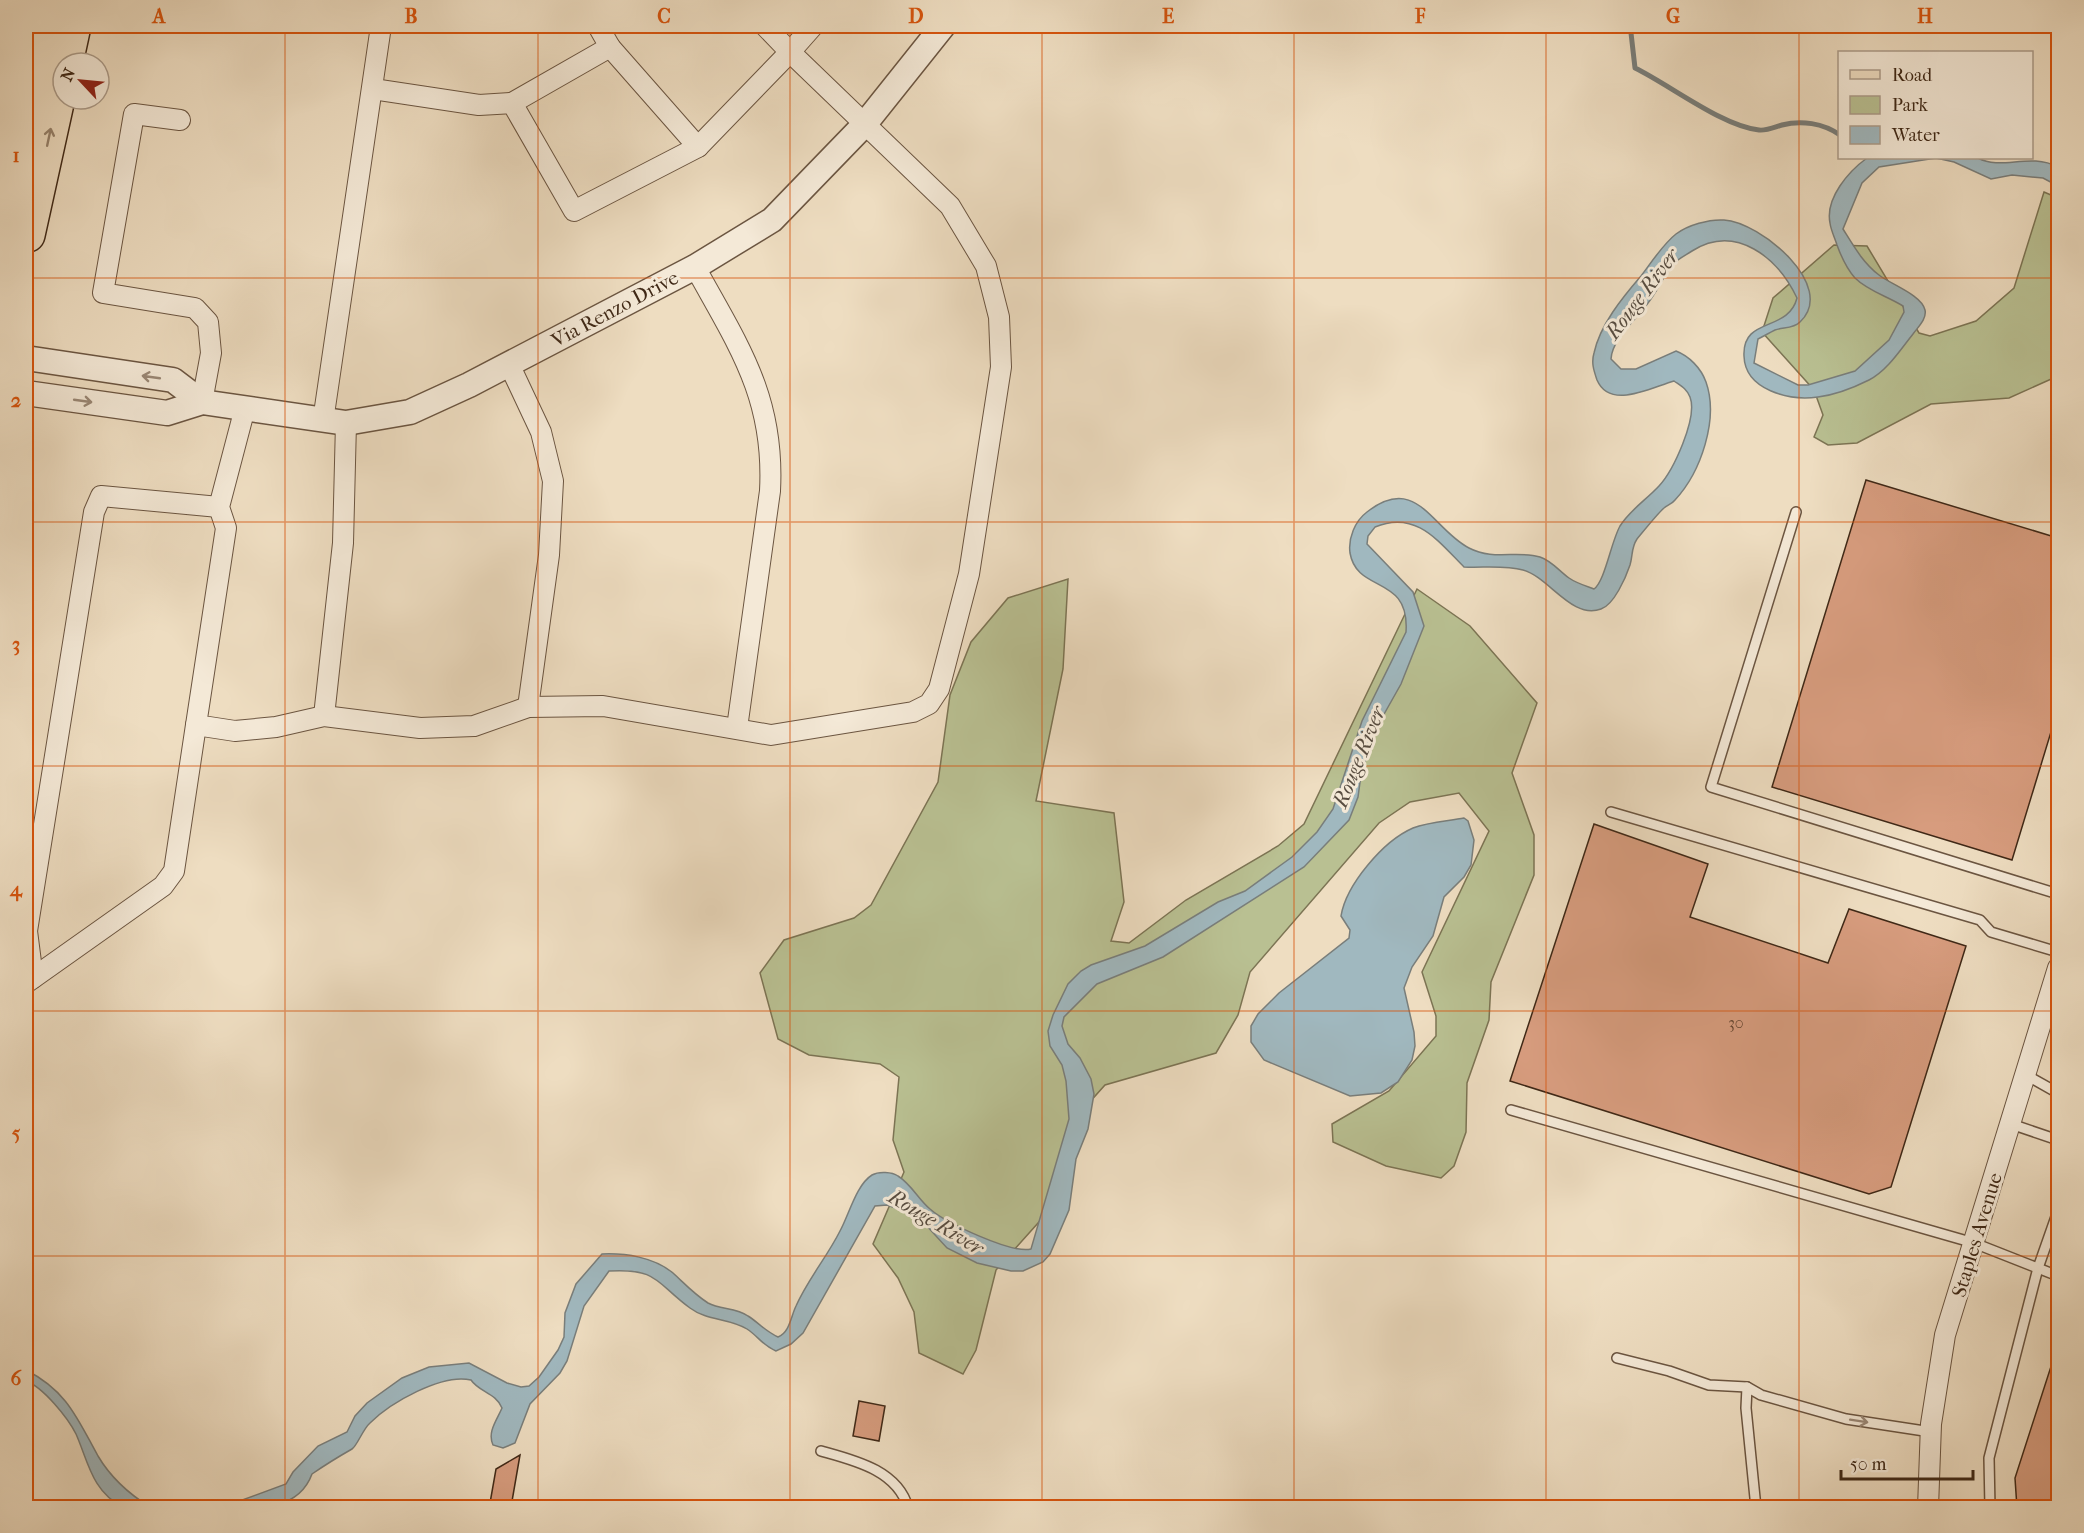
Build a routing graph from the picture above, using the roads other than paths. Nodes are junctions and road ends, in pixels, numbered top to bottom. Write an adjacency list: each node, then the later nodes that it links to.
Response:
1 (44, 26): 16 (main road)
2 (74, 26): 9 (highway)
3 (381, 26): 11 (street)
4 (598, 26): 8 (street)
5 (765, 26): 10 (street)
6 (813, 26): 10 (street)
7 (943, 26): 15 (street, Via Renzo Drive)
8 (610, 47): 12 (street); 17 (street)
9 (69, 51)
10 (790, 52): 15 (street); 17 (street)
11 (373, 89): 12 (street); 25 (street)
12 (512, 103): 17 (street)
13 (55, 111): 18 (highway, one-way to 13)
14 (180, 120): 23 (street)
15 (864, 125): 19 (street, Via Renzo Drive); 31 (street)
16 (26, 140)
17 (698, 147)
18 (26, 235)
19 (695, 267): 21 (street, Via Renzo Drive); 31 (street)
20 (26, 358): 23 (street, Via Renzo Drive, one-way to 20)
21 (509, 364): 25 (street, Via Renzo Drive); 28 (street)
22 (26, 393): 23 (street, Via Renzo Drive, one-way to 23)
23 (202, 402): 24 (street, Via Renzo Drive)
24 (245, 408): 25 (street, Via Renzo Drive); 26 (street)
25 (335, 422): 29 (street)
26 (219, 507): 30 (street); 36 (street)
27 (1796, 512): 33 (lane)
28 (528, 707): 29 (street); 31 (street)
29 (324, 716): 30 (street)
30 (196, 725): 36 (street)
31 (737, 728)
32 (1611, 812): 34 (lane)
33 (2058, 894)
34 (2058, 952)
35 (2058, 968): 37 (street, Staples Avenue)
36 (29, 980)
37 (2026, 1075): 38 (lane); 40 (street, Staples Avenue)
38 (2058, 1093)
39 (1511, 1110): 43 (lane)
40 (2011, 1124): 41 (lane); 43 (street, Staples Avenue)
41 (2058, 1140)
42 (2058, 1211): 44 (lane)
43 (1974, 1243): 44 (lane); 48 (street, Staples Avenue)
44 (2038, 1268): 45 (lane); 53 (lane)
45 (2058, 1276)
46 (1617, 1358): 47 (lane)
47 (1746, 1387): 48 (lane, one-way to 48); 51 (lane)
48 (1931, 1432): 52 (street, Staples Avenue)
49 (821, 1451): 50 (lane)
50 (908, 1508)
51 (1756, 1508)
52 (1928, 1508)
53 (1990, 1508)

